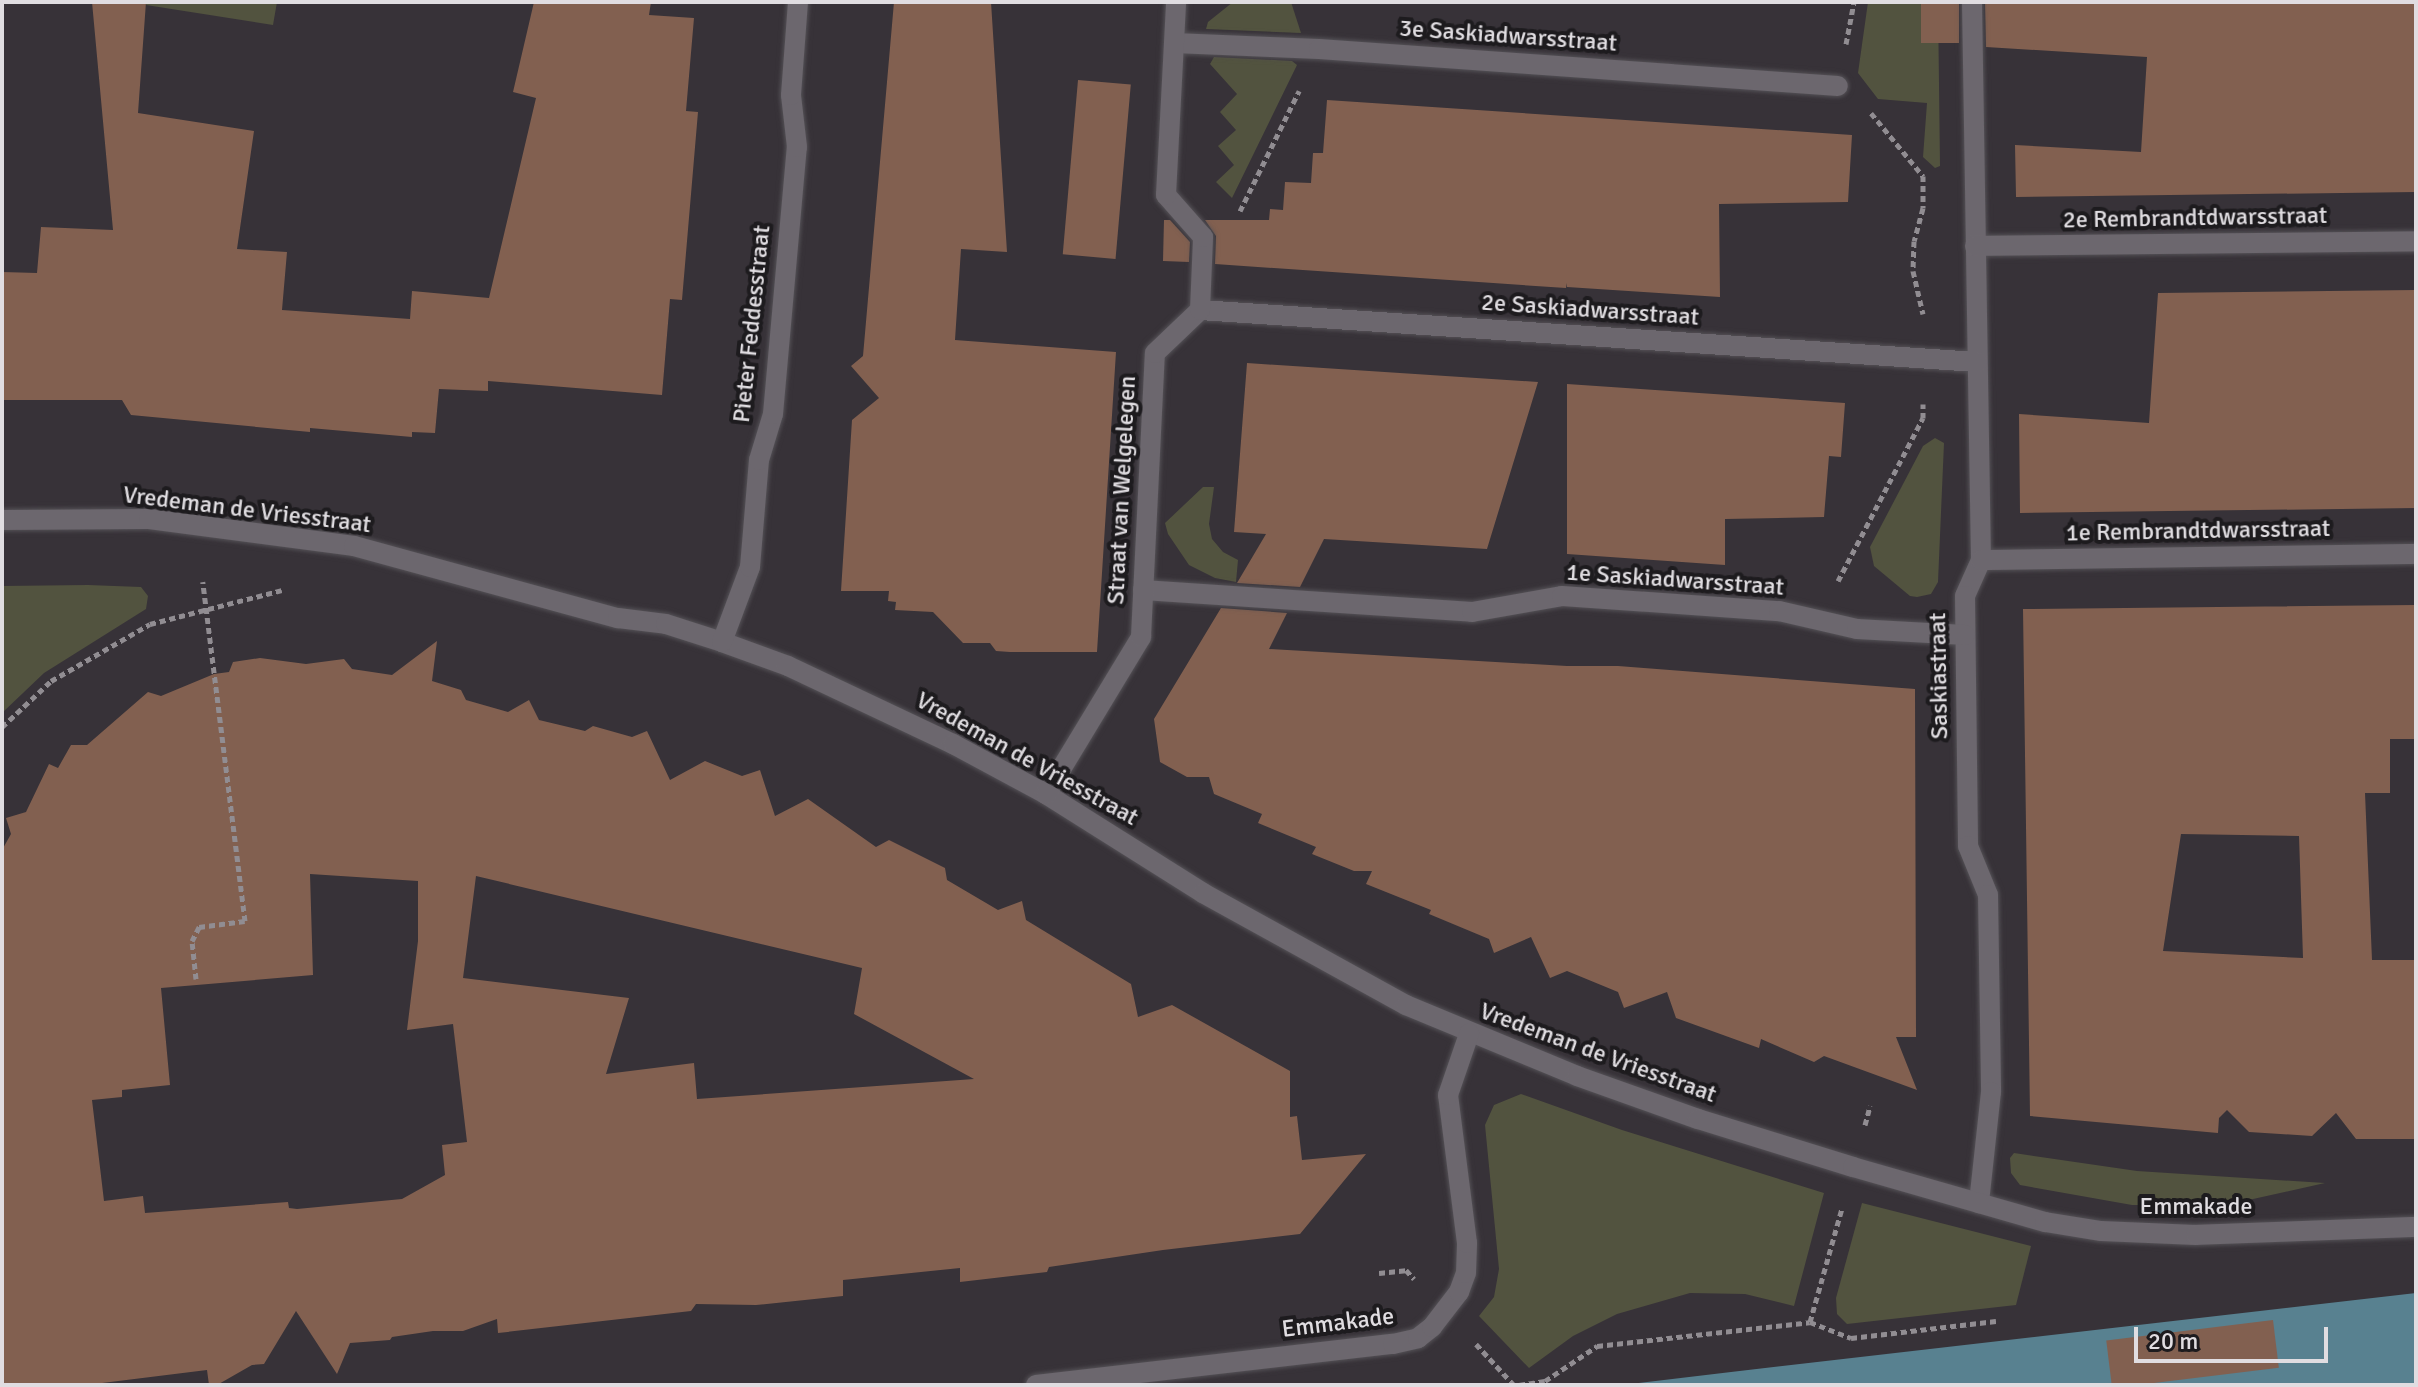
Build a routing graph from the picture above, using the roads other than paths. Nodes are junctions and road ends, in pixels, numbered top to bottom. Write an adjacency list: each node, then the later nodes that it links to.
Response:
1 (1176, 2): 4 (street)
2 (1972, 2): 7 (street, Saskiastraat)
3 (798, 4): 15 (street, Pieter Feddesstraat)
4 (1174, 43): 5 (street, 3e Saskiadwarsstraat); 8 (street)
5 (1838, 86)
6 (2416, 241): 7 (street, 2e Rembrandtdwarsstraat)
7 (1975, 246): 9 (street, Saskiastraat)
8 (1200, 310): 9 (street, 2e Saskiadwarsstraat); 13 (street, Straat van Welgelegen)
9 (1977, 362): 12 (street, Saskiastraat)
10 (2, 520): 15 (street, Vredeman de Vriesstraat)
11 (2416, 554): 12 (street, 1e Rembrandtdwarsstraat)
12 (1981, 560): 14 (street, Saskiastraat)
13 (1143, 590): 14 (street, 1e Saskiadwarsstraat); 16 (street, Straat van Welgelegen)
14 (1965, 635): 18 (street, Saskiastraat)
15 (722, 642): 16 (street, Vredeman de Vriesstraat)
16 (1046, 794): 17 (street, Vredeman de Vriesstraat)
17 (1469, 1034): 18 (street, Vredeman de Vriesstraat); 20 (street, Emmakade)
18 (1979, 1203): 19 (street, Emmakade)
19 (2416, 1227)
20 (1036, 1385)

